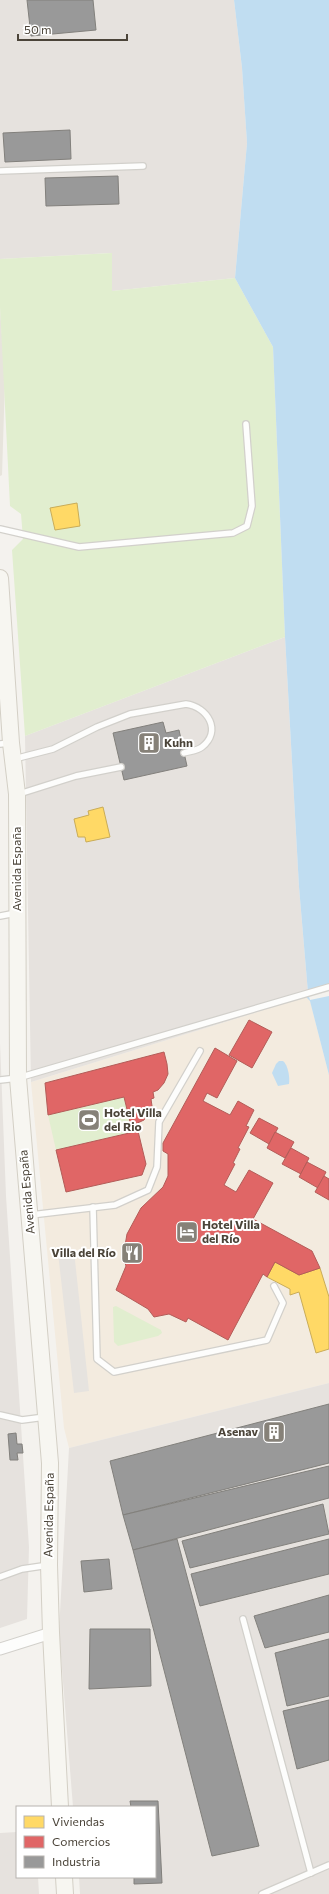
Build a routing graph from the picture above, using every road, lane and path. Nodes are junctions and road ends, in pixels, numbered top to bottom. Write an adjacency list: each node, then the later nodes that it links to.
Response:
1 (143, 166): 2 (lane)
2 (0, 171)
3 (246, 424): 4 (lane)
4 (0, 529)
5 (0, 578): 6 (main road, Avenida España)
6 (4, 698): 7 (main road, Avenida España)
7 (5, 743): 9 (main road, Avenida España)
8 (184, 753): 9 (lane)
9 (13, 759): 11 (main road, Avenida España)
10 (121, 767): 11 (lane)
11 (17, 794): 12 (main road, Avenida España)
12 (17, 913): 13 (lane); 16 (main road, Avenida España)
13 (0, 916)
14 (329, 987): 16 (lane)
15 (200, 1051): 18 (lane)
16 (18, 1078): 17 (lane); 19 (main road, Avenida España)
17 (0, 1080)
18 (93, 1207): 19 (lane); 20 (lane)
19 (29, 1215): 22 (main road, Avenida España)
20 (274, 1286)
21 (0, 1415): 22 (lane)
22 (46, 1418): 23 (main road, Avenida España)
23 (49, 1565): 24 (lane); 26 (main road, Avenida España)
24 (0, 1577)
25 (243, 1619): 30 (lane)
26 (51, 1633): 27 (street); 28 (main road, Avenida España)
27 (0, 1649)
28 (60, 1806)
29 (329, 1866): 30 (lane)
30 (311, 1873): 33 (lane)
31 (64, 1878): 32 (main road)
32 (65, 1894)
33 (262, 1894)

